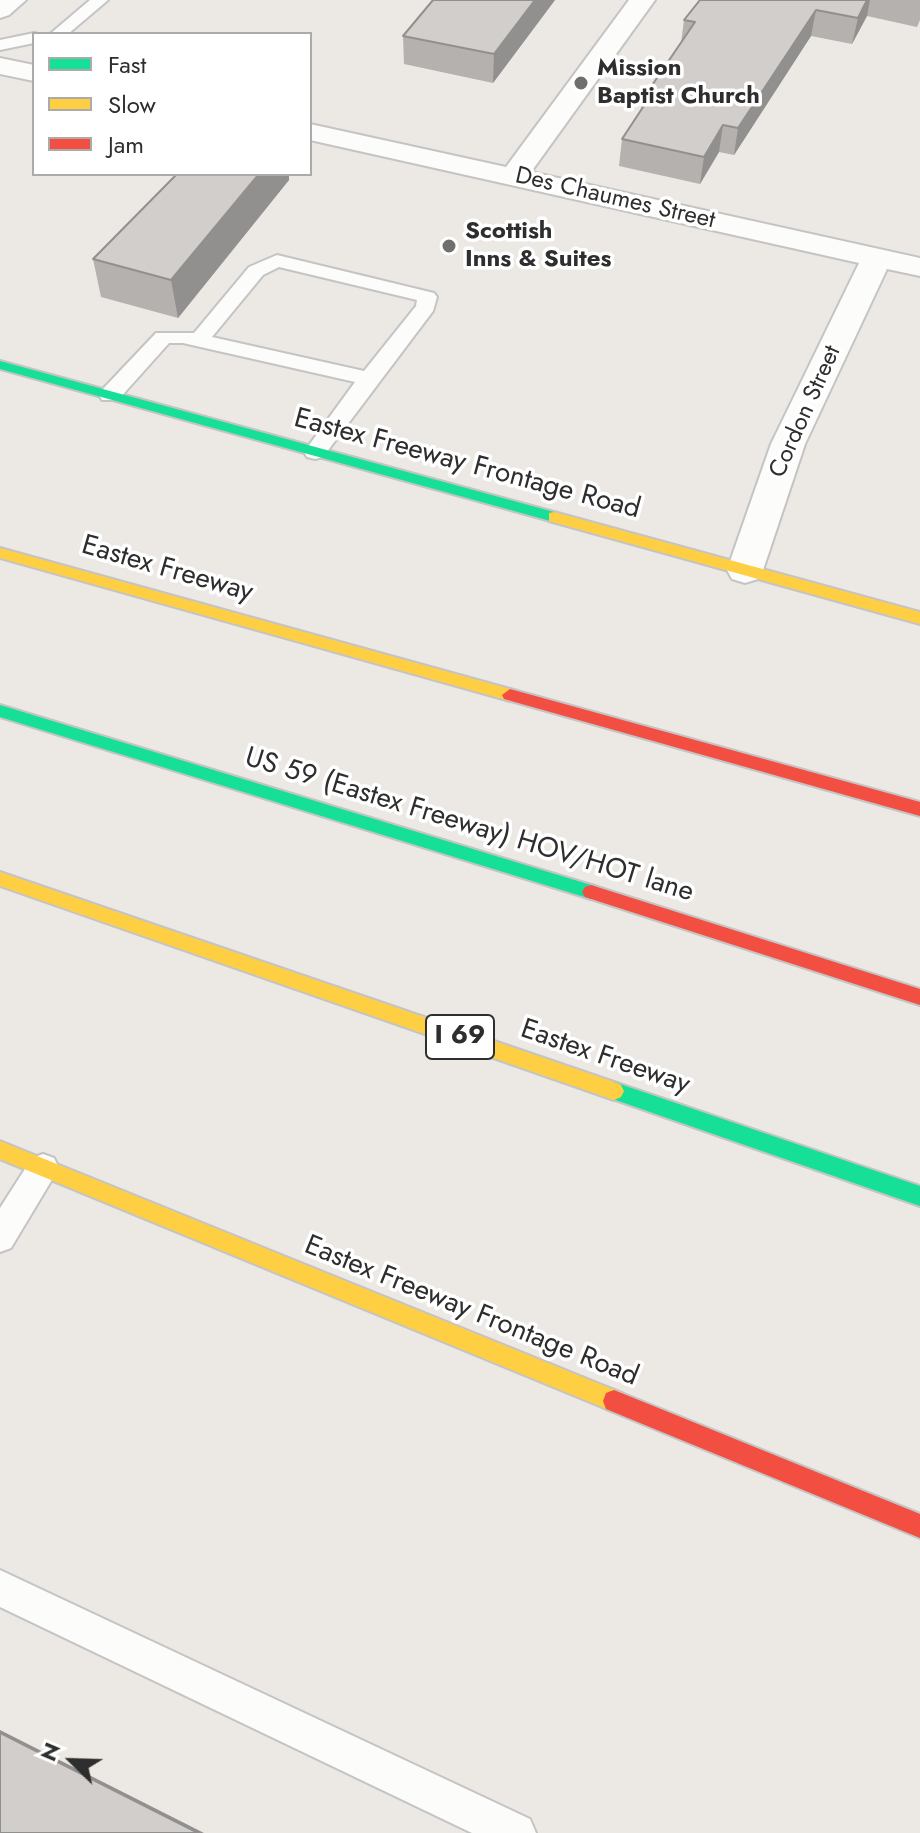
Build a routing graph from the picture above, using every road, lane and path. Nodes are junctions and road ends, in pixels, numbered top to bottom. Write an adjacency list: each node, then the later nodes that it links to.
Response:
1 (13, 0): 4 (street)
2 (100, 0): 5 (lane)
3 (642, 0): 11 (street)
4 (0, 10)
5 (60, 32)
6 (32, 38): 7 (lane)
7 (0, 45)
8 (0, 66): 9 (street)
9 (32, 73)
10 (312, 132): 11 (street, Des Chaumes Street)
11 (514, 176): 12 (street, Des Chaumes Street)
12 (877, 257): 13 (street, Des Chaumes Street); 20 (street, Cordon Street)
13 (920, 267)
14 (198, 341): 16 (lane); 16 (lane); 17 (lane)
15 (0, 365): 17 (main road, Eastex Freeway Frontage Road)
16 (369, 379): 18 (lane)
17 (110, 395): 18 (main road, Eastex Freeway Frontage Road)
18 (315, 452): 20 (main road, Eastex Freeway Frontage Road)
19 (0, 553): 23 (main road, Eastex Freeway)
20 (745, 570): 21 (main road, Eastex Freeway Frontage Road)
21 (920, 618)
22 (0, 711): 25 (main road, US 59 (Eastex Freeway) HOV/HOT lane)
23 (920, 809)
24 (0, 879): 28 (main road, Eastex Freeway / I 69)
25 (920, 997)
26 (0, 1150): 27 (main road, Eastex Freeway Frontage Road)
27 (43, 1168): 29 (lane); 30 (main road, Eastex Freeway Frontage Road)
28 (920, 1196)
29 (0, 1237)
30 (920, 1526)
31 (0, 1588): 32 (lane)
32 (516, 1833)

